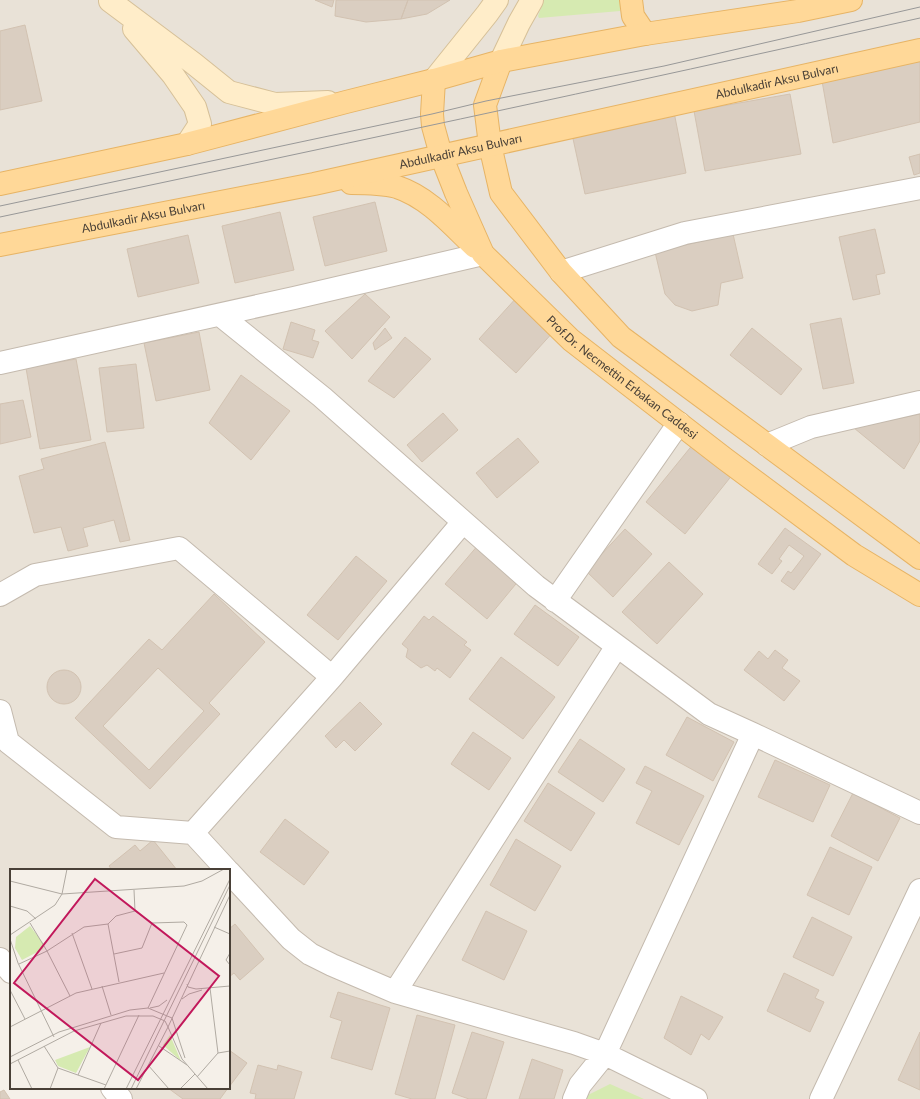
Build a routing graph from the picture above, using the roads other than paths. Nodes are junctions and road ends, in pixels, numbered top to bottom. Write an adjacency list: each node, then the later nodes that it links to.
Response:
1 (110, 0): 11 (street); 12 (street)
2 (496, 0): 10 (street)
3 (532, 0): 9 (street)
4 (631, 0): 7 (main road)
5 (851, 0): 6 (main road)
6 (799, 5): 7 (main road)
7 (645, 34): 9 (main road)
8 (920, 50): 13 (main road, Abdulkadir Aksu Bulvarı)
9 (501, 61): 10 (main road); 13 (main road)
10 (434, 80): 11 (main road); 14 (main road, Prof.Dr. Necmettin Erbakan Caddesi)
11 (346, 102): 12 (main road)
12 (187, 144): 15 (main road)
13 (490, 146): 14 (main road, Abdulkadir Aksu Bulvarı); 20 (main road)
14 (441, 155): 16 (main road, Abdulkadir Aksu Bulvarı); 19 (main road, Prof.Dr. Necmettin Erbakan Caddesi)
15 (0, 184)
16 (314, 184): 18 (main road, Abdulkadir Aksu Bulvarı); 19 (main road)
17 (920, 188): 20 (street)
18 (0, 245)
19 (483, 254): 21 (street); 24 (main road, Prof.Dr. Necmettin Erbakan Caddesi)
20 (561, 272): 25 (main road)
21 (220, 315): 22 (street); 26 (street)
22 (0, 363)
23 (920, 402): 25 (street)
24 (679, 423): 29 (main road, Prof.Dr. Necmettin Erbakan Caddesi); 30 (street)
25 (767, 445): 27 (main road)
26 (463, 522): 30 (street); 32 (street)
27 (920, 558)
28 (0, 595): 32 (street)
29 (920, 595)
30 (555, 600): 31 (street)
31 (616, 646): 34 (street); 43 (street)
32 (332, 677): 37 (street)
33 (0, 711): 35 (street)
34 (753, 734): 36 (street); 44 (street)
35 (4, 746): 37 (street)
36 (920, 813)
37 (193, 833): 38 (street)
38 (226, 869)
39 (230, 873): 43 (street)
40 (920, 890): 49 (street)
41 (0, 959): 42 (street)
42 (10, 971)
43 (395, 992): 44 (street)
44 (605, 1054): 47 (street); 48 (street)
45 (113, 1089): 46 (street)
46 (121, 1099)
47 (574, 1099)
48 (696, 1099)
49 (821, 1099)

